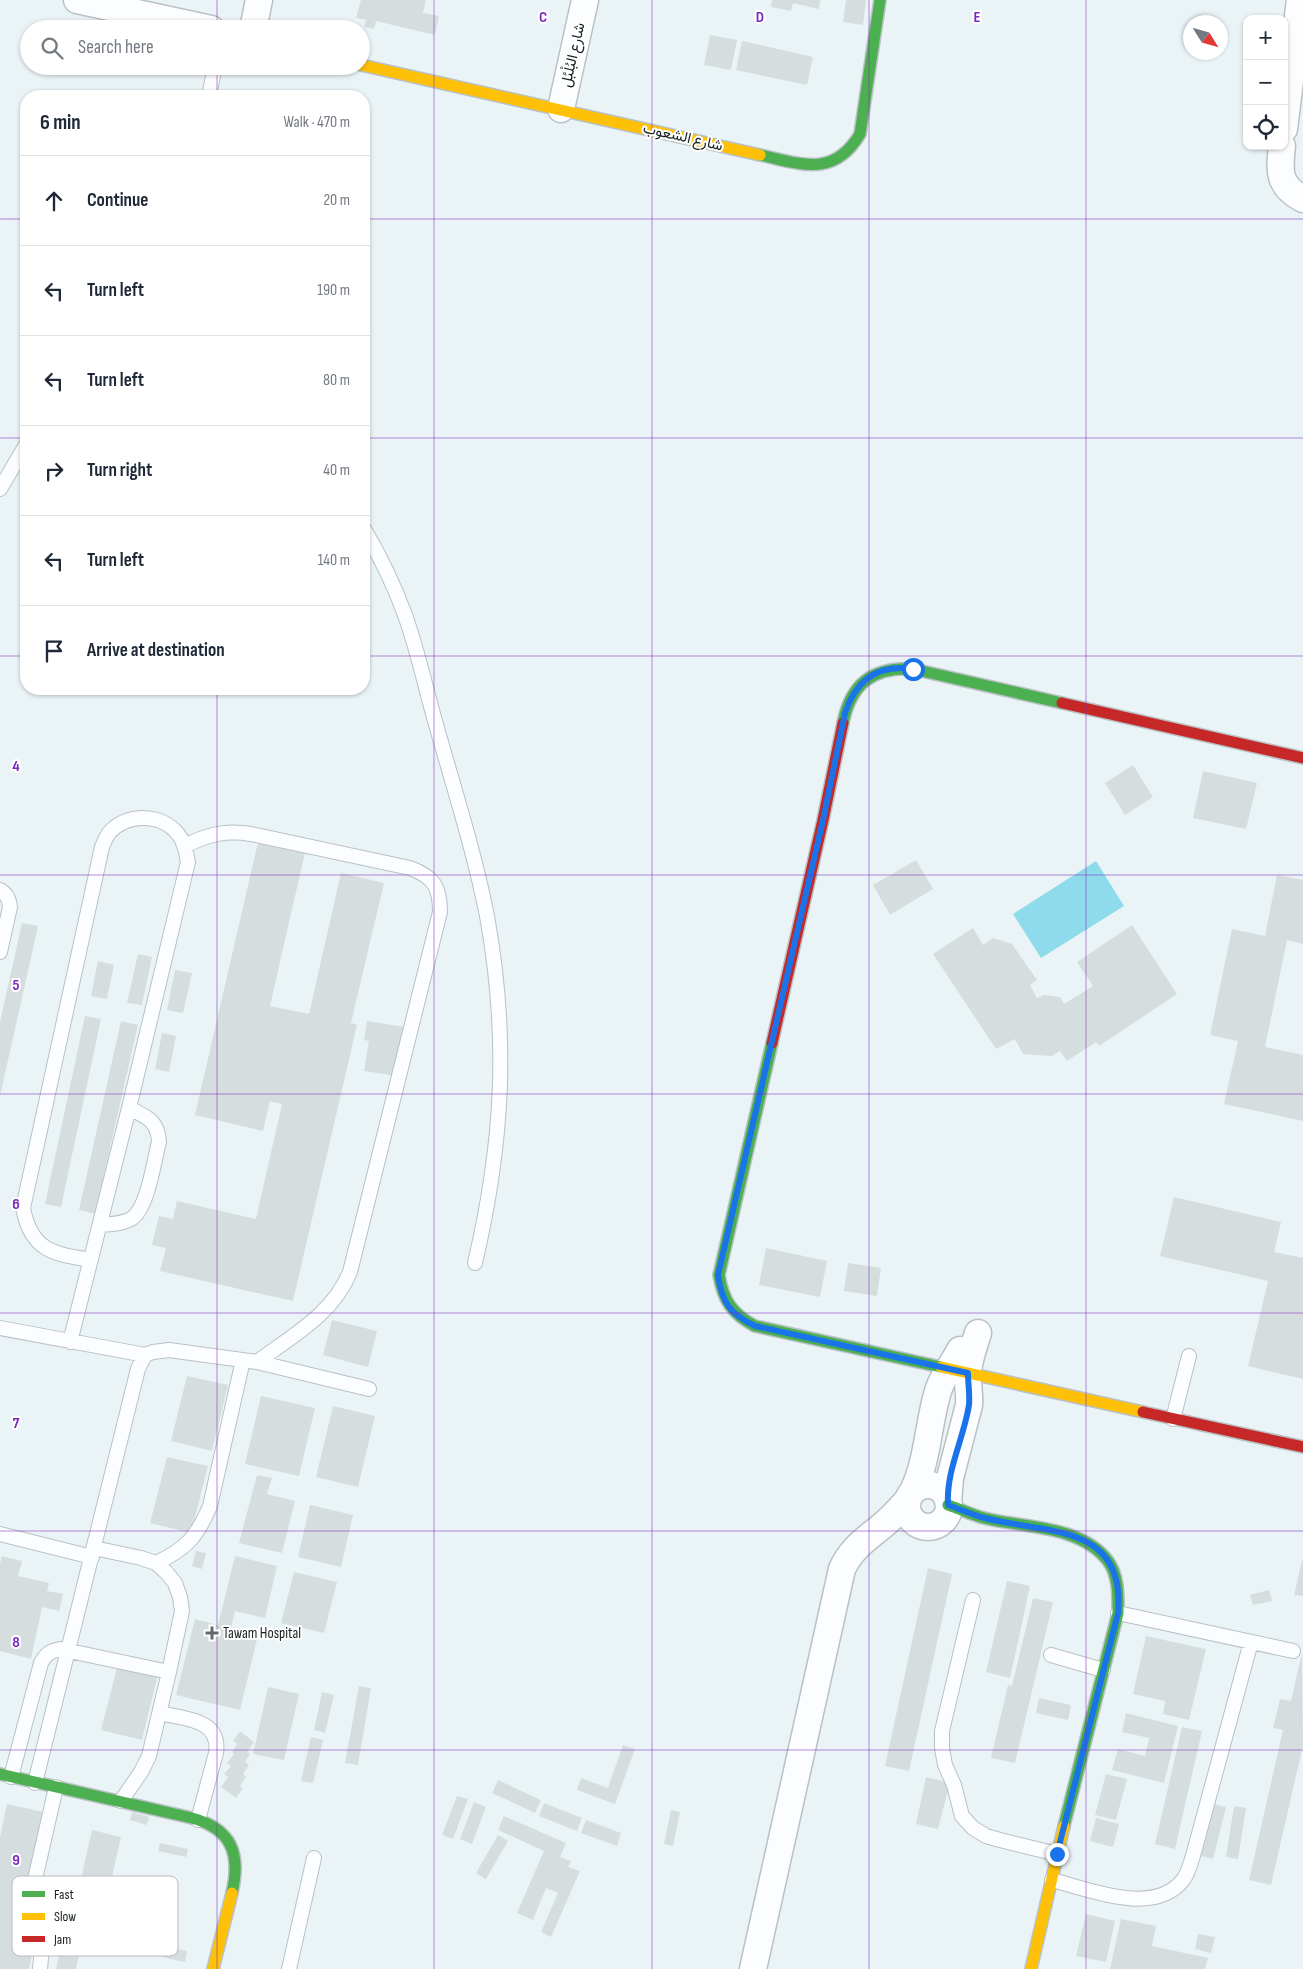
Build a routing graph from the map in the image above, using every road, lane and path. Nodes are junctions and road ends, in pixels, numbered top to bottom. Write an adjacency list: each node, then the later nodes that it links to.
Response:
1 (77, 0): 6 (street)
2 (259, 0): 7 (street)
3 (585, 0): 12 (street, شارع البُلْبُل)
4 (880, 0): 12 (street, شارع الشعوب)
5 (1300, 0): 11 (street)
6 (169, 20)
7 (255, 20)
8 (370, 67): 12 (street, شارع الشعوب)
9 (213, 75): 10 (lane)
10 (210, 90)
11 (1287, 105)
12 (561, 109)
13 (1282, 150): 14 (street)
14 (1303, 199)
15 (20, 455): 16 (lane)
16 (0, 489)
17 (370, 541): 25 (lane)
18 (1303, 758): 32 (street)
19 (185, 846): 22 (lane); 24 (lane); 31 (lane)
20 (0, 890): 21 (lane)
21 (0, 952)
22 (129, 1108): 23 (lane); 23 (lane)
23 (100, 1225): 24 (lane)
24 (91, 1260): 28 (lane)
25 (474, 1263)
26 (0, 1328): 28 (lane)
27 (973, 1331): 32 (street)
28 (70, 1342): 29 (lane)
29 (145, 1356): 31 (lane); 40 (lane)
30 (1189, 1356): 34 (lane)
31 (250, 1361): 33 (lane); 41 (lane)
32 (958, 1371): 34 (street); 36 (street); 37 (street)
33 (369, 1389)
34 (1174, 1418): 35 (street)
35 (1303, 1447)
36 (912, 1505): 37 (street); 37 (street); 64 (street)
37 (946, 1509): 38 (street)
38 (984, 1518): 43 (street)
39 (0, 1534): 40 (lane)
40 (93, 1553): 41 (lane); 45 (lane)
41 (156, 1563): 49 (lane)
42 (973, 1600): 56 (lane)
43 (1118, 1613): 44 (lane); 48 (street)
44 (1251, 1642): 46 (lane); 59 (lane)
45 (68, 1650): 49 (lane); 51 (lane); 52 (lane)
46 (1293, 1651)
47 (1050, 1655): 48 (lane)
48 (1104, 1670): 56 (street)
49 (169, 1672): 50 (lane)
50 (160, 1713): 54 (lane); 55 (lane)
51 (5, 1776): 52 (street)
52 (35, 1782): 53 (street)
53 (56, 1787): 54 (street); 58 (lane)
54 (122, 1801): 55 (street)
55 (198, 1820): 62 (street)
56 (1057, 1854): 59 (street)
57 (314, 1858): 63 (lane)
58 (36, 1876)
59 (1052, 1880): 65 (street)
60 (41, 1956): 61 (lane)
61 (40, 1969)
62 (213, 1969)
63 (289, 1969)
64 (753, 1969)
65 (1031, 1969)

